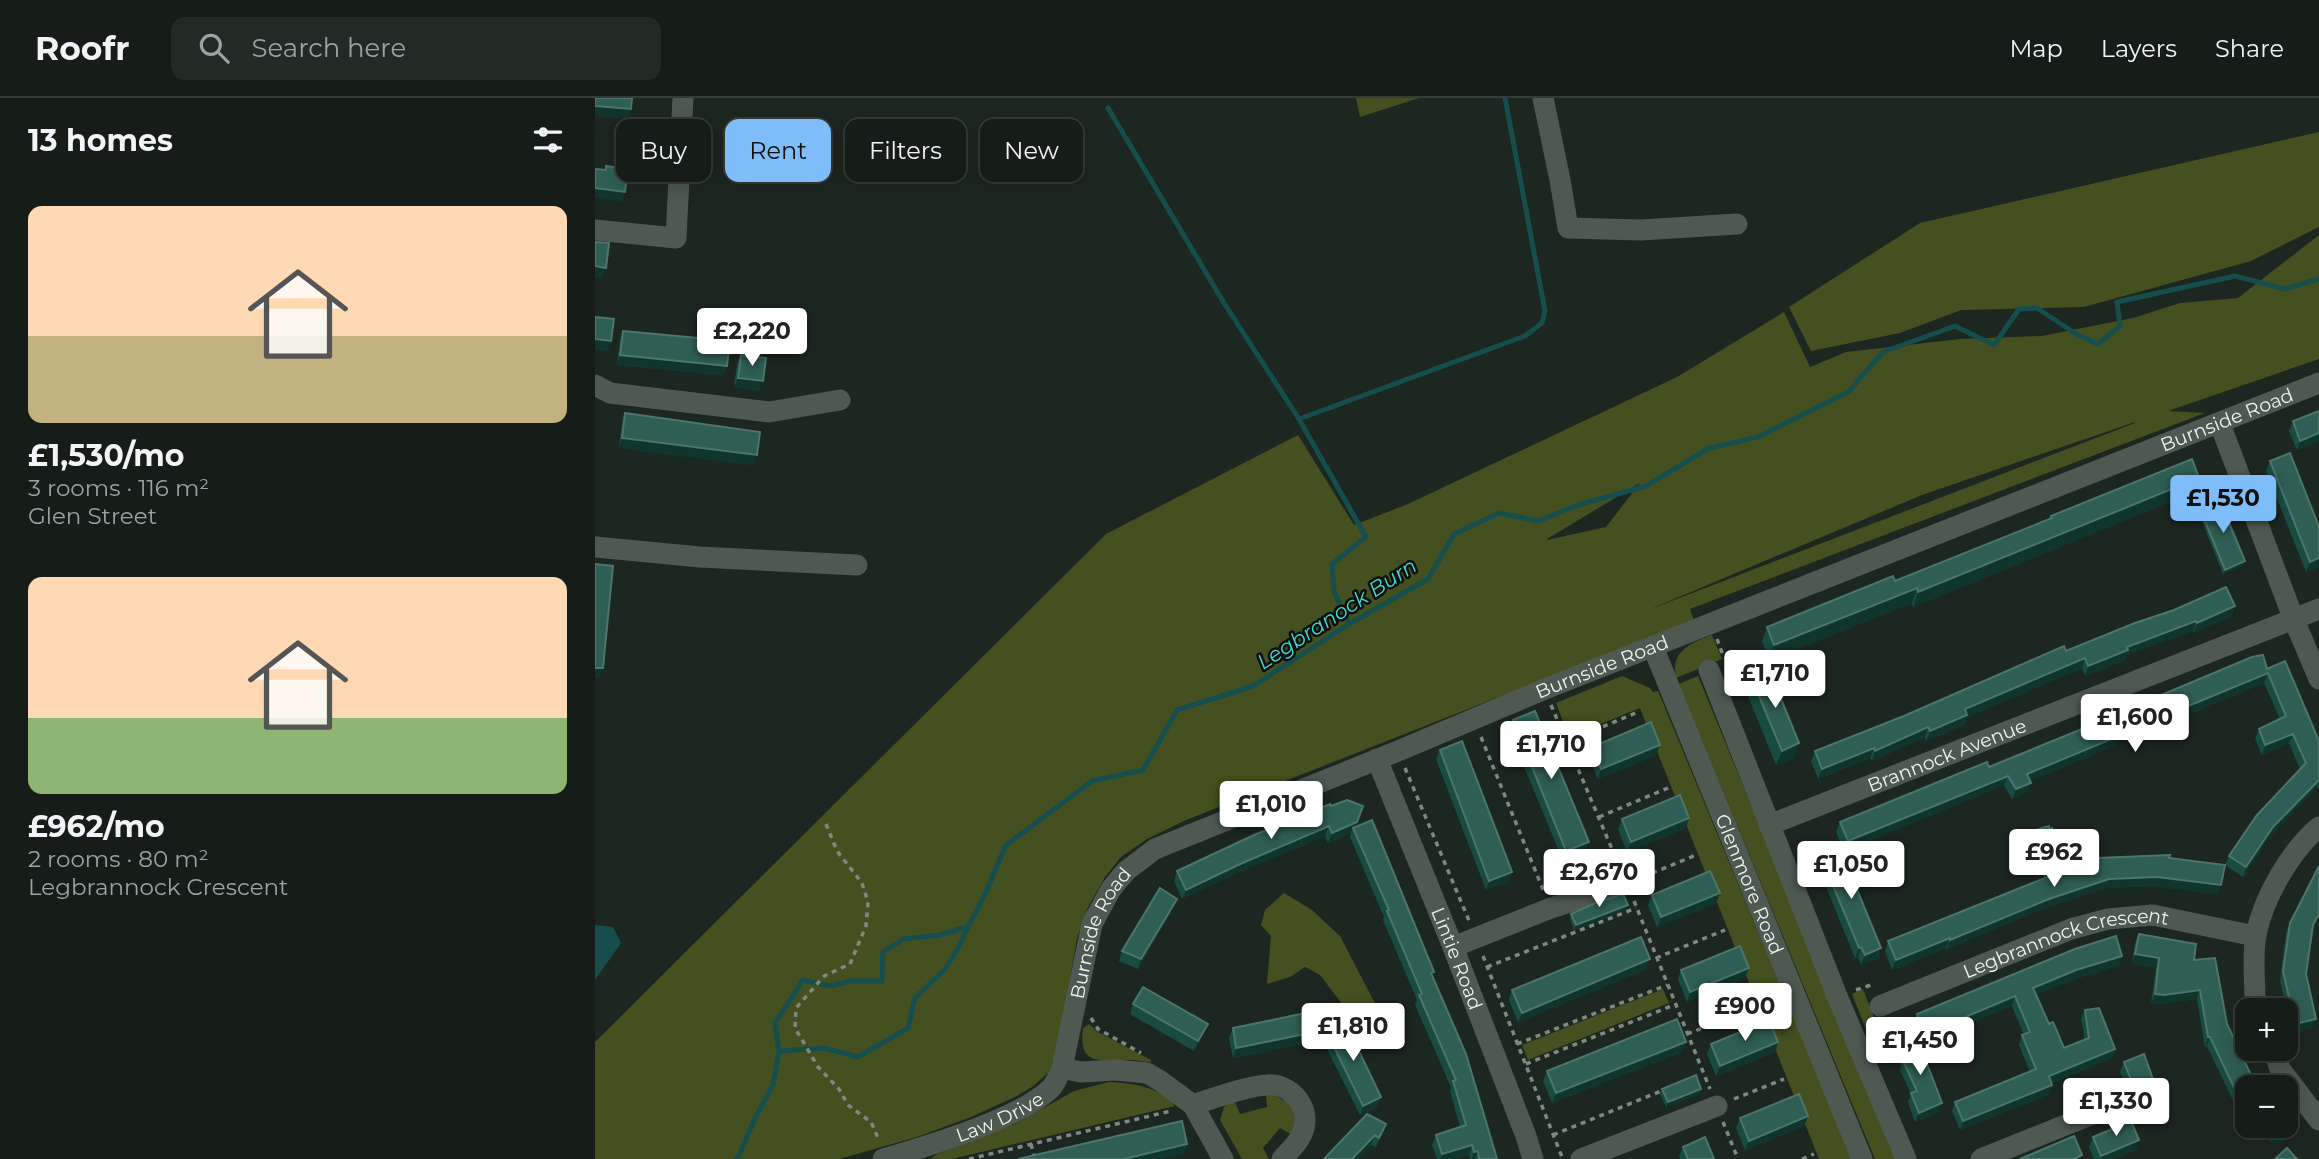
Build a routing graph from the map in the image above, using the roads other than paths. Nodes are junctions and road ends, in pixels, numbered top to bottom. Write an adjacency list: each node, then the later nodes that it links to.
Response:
1 (683, 98): 4 (street)
2 (1542, 98): 3 (street)
3 (1737, 224)
4 (595, 230)
5 (2319, 383): 8 (street, Burnside Road)
6 (595, 385): 7 (street)
7 (840, 400)
8 (2220, 424): 12 (street); 13 (street, Burnside Road)
9 (595, 547): 10 (street)
10 (857, 565)
11 (2319, 609): 12 (street, Brannock Avenue)
12 (2294, 620): 15 (street); 17 (street, Brannock Avenue)
13 (1653, 647): 16 (street, Burnside Road); 36 (street, Glenmore Road)
14 (1709, 670): 17 (street)
15 (2319, 678)
16 (1377, 759): 21 (street, Lintie Road); 25 (street, Burnside Road)
17 (1769, 825): 37 (street)
18 (2319, 827): 20 (street)
19 (1626, 884): 21 (street)
20 (2255, 936): 22 (street); 23 (street, Legbrannock Crescent)
21 (1453, 947): 34 (street, Lintie Road)
22 (2255, 998)
23 (1880, 1006)
24 (2277, 1061): 29 (street)
25 (1062, 1068): 26 (street); 30 (street, Law Drive)
26 (1193, 1105): 32 (street); 33 (street)
27 (2115, 1105): 38 (street)
28 (1717, 1106): 35 (street)
29 (2315, 1108)
30 (919, 1154): 31 (street, Law Drive)
31 (883, 1159)
32 (1223, 1159)
33 (1282, 1159)
34 (1533, 1159)
35 (1581, 1159)
36 (1862, 1159)
37 (1906, 1159)
38 (1980, 1159)

